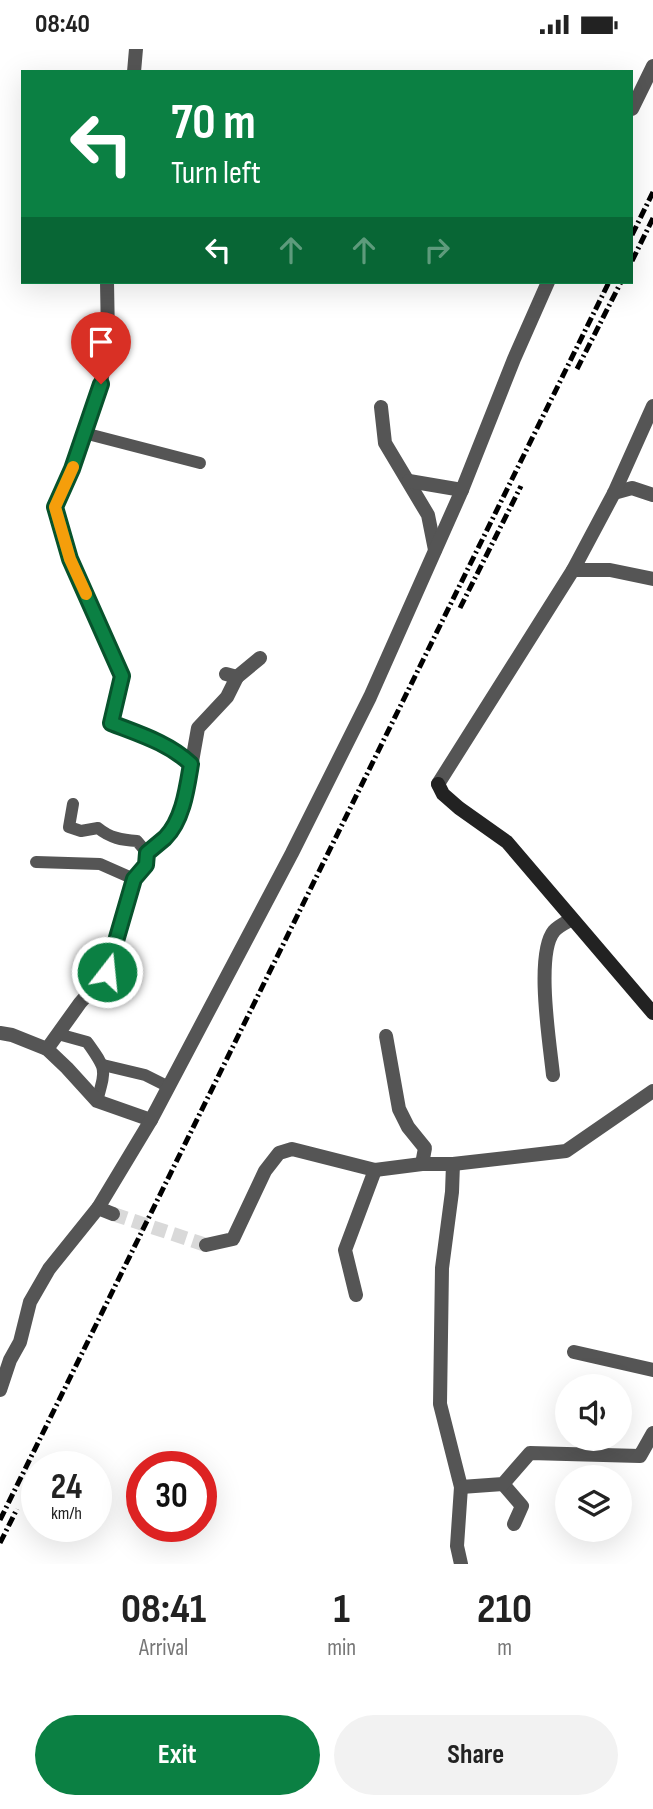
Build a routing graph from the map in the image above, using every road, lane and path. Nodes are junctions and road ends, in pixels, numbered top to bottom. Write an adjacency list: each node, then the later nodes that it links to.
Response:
1 (136, 49): 3 (street)
2 (653, 66): 4 (street)
3 (134, 70)
4 (633, 107)
5 (107, 284): 9 (street)
6 (547, 284): 12 (street)
7 (653, 406): 13 (street)
8 (381, 407): 11 (street)
9 (84, 433): 10 (lane); 19 (street)
10 (200, 463)
11 (409, 481): 12 (street); 15 (street)
12 (462, 489): 15 (street)
13 (614, 493): 14 (street); 16 (street)
14 (653, 495)
15 (435, 552): 32 (street)
16 (573, 570): 17 (street); 24 (street)
17 (653, 579)
18 (260, 658): 19 (street)
19 (191, 764): 21 (street)
20 (73, 804): 21 (lane)
21 (147, 853): 23 (street)
22 (36, 862): 23 (lane)
23 (134, 879): 27 (street)
24 (572, 919): 25 (street); 31 (street)
25 (653, 1013)
26 (0, 1033): 29 (street)
27 (58, 1034): 29 (street); 30 (lane)
28 (386, 1036): 36 (street)
29 (47, 1049): 34 (street)
30 (103, 1065): 32 (lane); 34 (lane)
31 (553, 1075)
32 (169, 1087): 35 (street)
33 (653, 1091): 37 (street)
34 (97, 1101): 35 (street)
35 (151, 1120): 39 (street)
36 (422, 1164): 37 (street); 38 (street)
37 (453, 1164): 48 (street)
38 (375, 1170): 41 (street); 42 (street)
39 (98, 1208): 40 (street); 45 (street)
40 (113, 1214)
41 (206, 1245)
42 (356, 1296)
43 (573, 1352): 44 (street)
44 (653, 1370)
45 (0, 1390)
46 (653, 1433): 47 (street)
47 (503, 1484): 48 (street); 49 (street)
48 (461, 1487): 50 (street)
49 (514, 1524)
50 (461, 1564)

